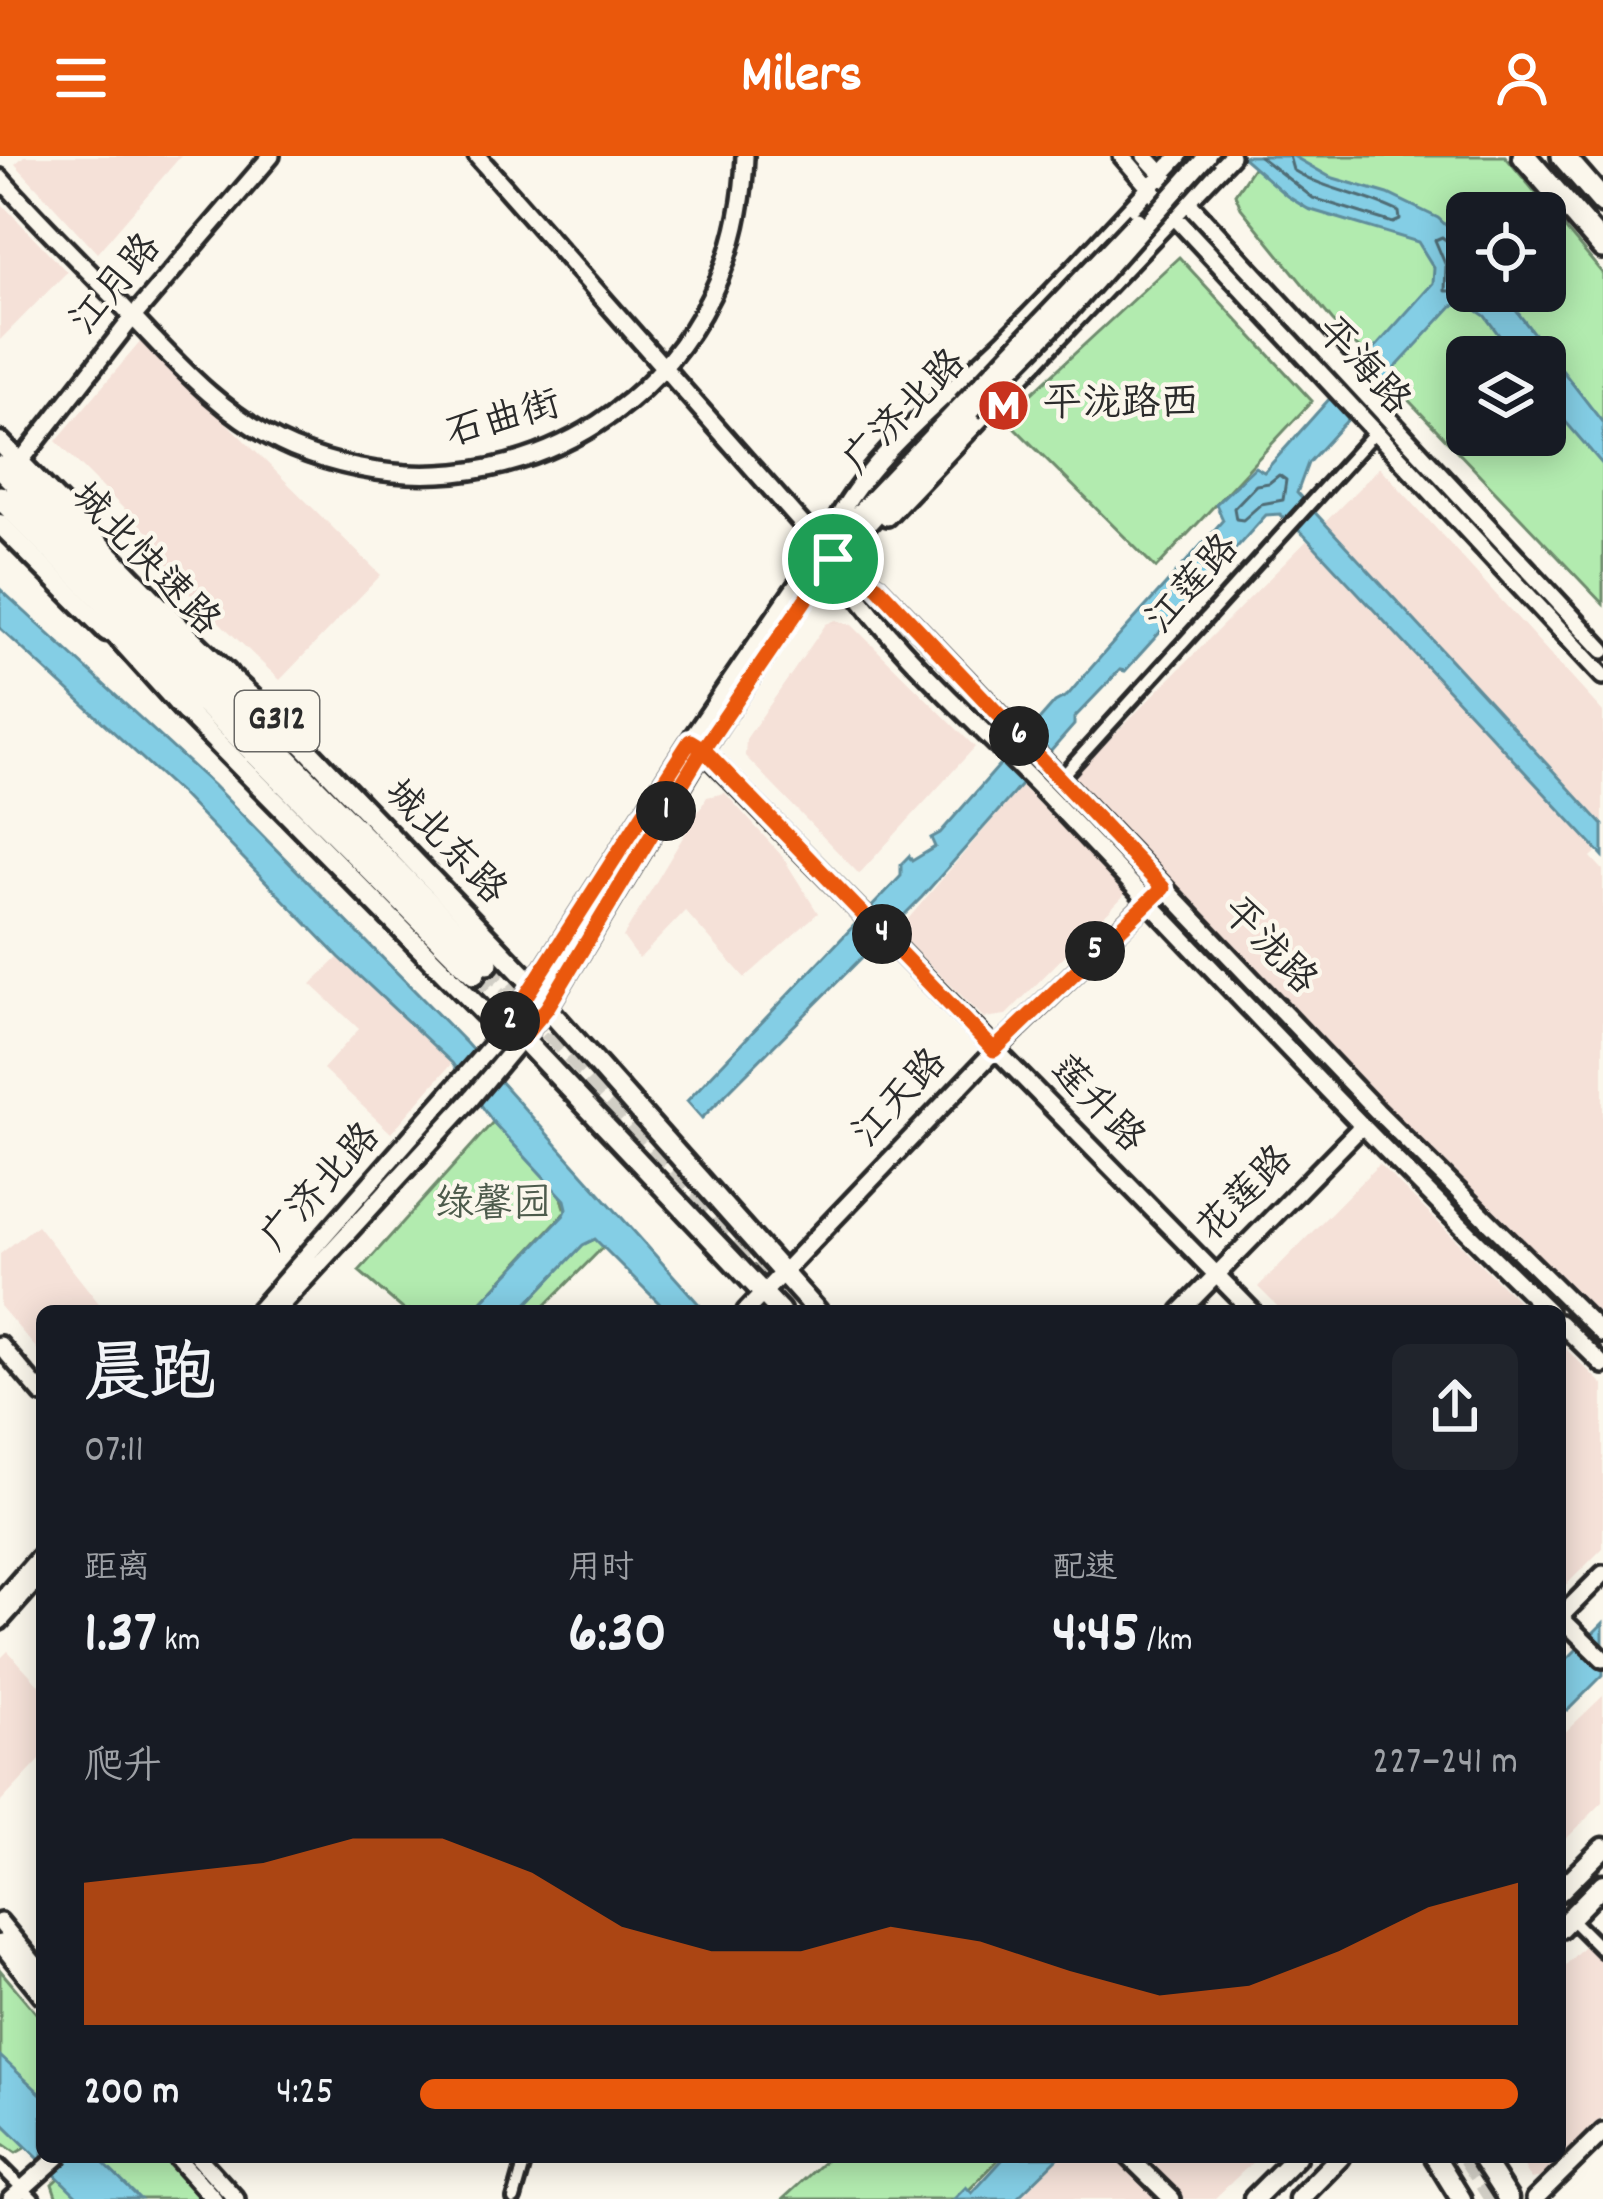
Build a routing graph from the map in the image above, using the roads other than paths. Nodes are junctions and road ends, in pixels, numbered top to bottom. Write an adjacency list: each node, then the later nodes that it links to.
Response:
1 (271, 156): 17 (street, 江月路)
2 (478, 156): 18 (street, 平泷路)
3 (745, 156): 18 (street, 石曲街)
4 (1122, 156): 13 (street, 平海路)
5 (1145, 156): 13 (street, 平海路)
6 (1178, 156): 13 (street)
7 (1196, 156): 19 (street, 广济北路, bridge)
8 (1207, 156): 19 (street, 广济北路, bridge)
9 (1231, 156): 15 (street)
10 (1524, 156): 16 (highway)
11 (1563, 156): 14 (highway)
12 (0, 178): 17 (street, 石曲街)
13 (1154, 182): 15 (street, 平海路); 27 (street)
14 (1603, 202)
15 (1179, 209): 20 (street, 平海路); 27 (street); 28 (street, 平海路)
16 (1603, 247)
17 (133, 316): 18 (street, 石曲街); 22 (street, 江月路)
18 (665, 370): 27 (street, 平泷路)
19 (967, 407): 27 (street, 广济北路)
20 (1375, 432): 30 (street, 平海路); 33 (street, 江莲路)
21 (0, 442): 22 (main road, 城北东路 / G312)
22 (7, 462): 25 (highway, 城北快速路); 29 (main road, 城北东路 / G312)
23 (0, 497): 25 (highway, 城北快速路)
24 (0, 508): 25 (highway)
25 (38, 520): 29 (highway); 31 (highway); 36 (highway, 城北快速路)
26 (0, 524): 31 (main road, G312)
27 (828, 554): 32 (street, 广济北路); 33 (street, 平泷路); 35 (street, 平泷路)
28 (1603, 650)
29 (226, 674): 37 (main road, 城北东路 / G312)
30 (1603, 676)
31 (187, 711): 39 (main road, G312)
32 (696, 745): 37 (street, 广济北路); 38 (street, 广济北路); 40 (street, 莲升路)
33 (1060, 779): 34 (street, 平泷路)
34 (1163, 888): 35 (street, 江天路); 55 (street, 平泷路)
35 (1149, 901): 40 (street, 江天路); 42 (street, 平泷路)
36 (480, 968)
37 (534, 986): 38 (main road, 城北东路 / G312); 39 (street, 广济北路)
38 (547, 1008): 39 (street, 广济北路); 43 (main road, 城北东路 / G312)
39 (513, 1035): 41 (street, 广济北路); 41 (street, 广济北路); 45 (main road, G312)
40 (994, 1050): 43 (street, 江天路); 44 (street, 莲升路)
41 (464, 1093): 46 (street, 广济北路); 47 (street, 广济北路)
42 (1361, 1127): 44 (street, 花莲路); 53 (street, 平泷路)
43 (783, 1274): 45 (street, 江天路); 50 (main road, 城北东路 / G312)
44 (1216, 1275): 51 (street, 花莲路); 52 (street, 莲升路)
45 (764, 1294): 48 (street, 江天路); 49 (main road, G312)
46 (264, 1305)
47 (281, 1305)
48 (752, 1305)
49 (774, 1305)
50 (811, 1305)
51 (1187, 1305)
52 (1246, 1305)
53 (1542, 1305)
54 (1566, 1329): 57 (street)
55 (1603, 1334)
56 (0, 1345): 58 (street)
57 (1603, 1365)
58 (36, 1387)
59 (36, 1561): 62 (street)
60 (1603, 1574): 63 (street)
61 (36, 1581): 64 (street)
62 (0, 1602)
63 (1566, 1611)
64 (0, 1621)
65 (1566, 1623): 66 (street)
66 (1603, 1659)
67 (1603, 1848): 69 (main road)
68 (1603, 1884): 71 (main road)
69 (1566, 1885)
70 (0, 1922): 75 (street)
71 (1566, 1922)
72 (1566, 1924): 74 (street)
73 (0, 1943): 76 (street)
74 (1603, 1951)
75 (36, 1966)
76 (36, 1988)
77 (1603, 2132): 97 (street)
78 (51, 2163): 88 (street)
79 (181, 2163): 89 (street)
80 (203, 2163): 90 (street)
81 (524, 2163): 91 (street)
82 (1135, 2163): 92 (street)
83 (1290, 2163): 93 (main road)
84 (1334, 2163): 94 (main road)
85 (1439, 2163): 95 (main road)
86 (1485, 2163): 96 (main road)
87 (0, 2166): 88 (street)
88 (22, 2195)
89 (214, 2199)
90 (236, 2199)
91 (514, 2199)
92 (1172, 2199)
93 (1254, 2199)
94 (1299, 2199)
95 (1460, 2199)
96 (1508, 2199)
97 (1535, 2199)

